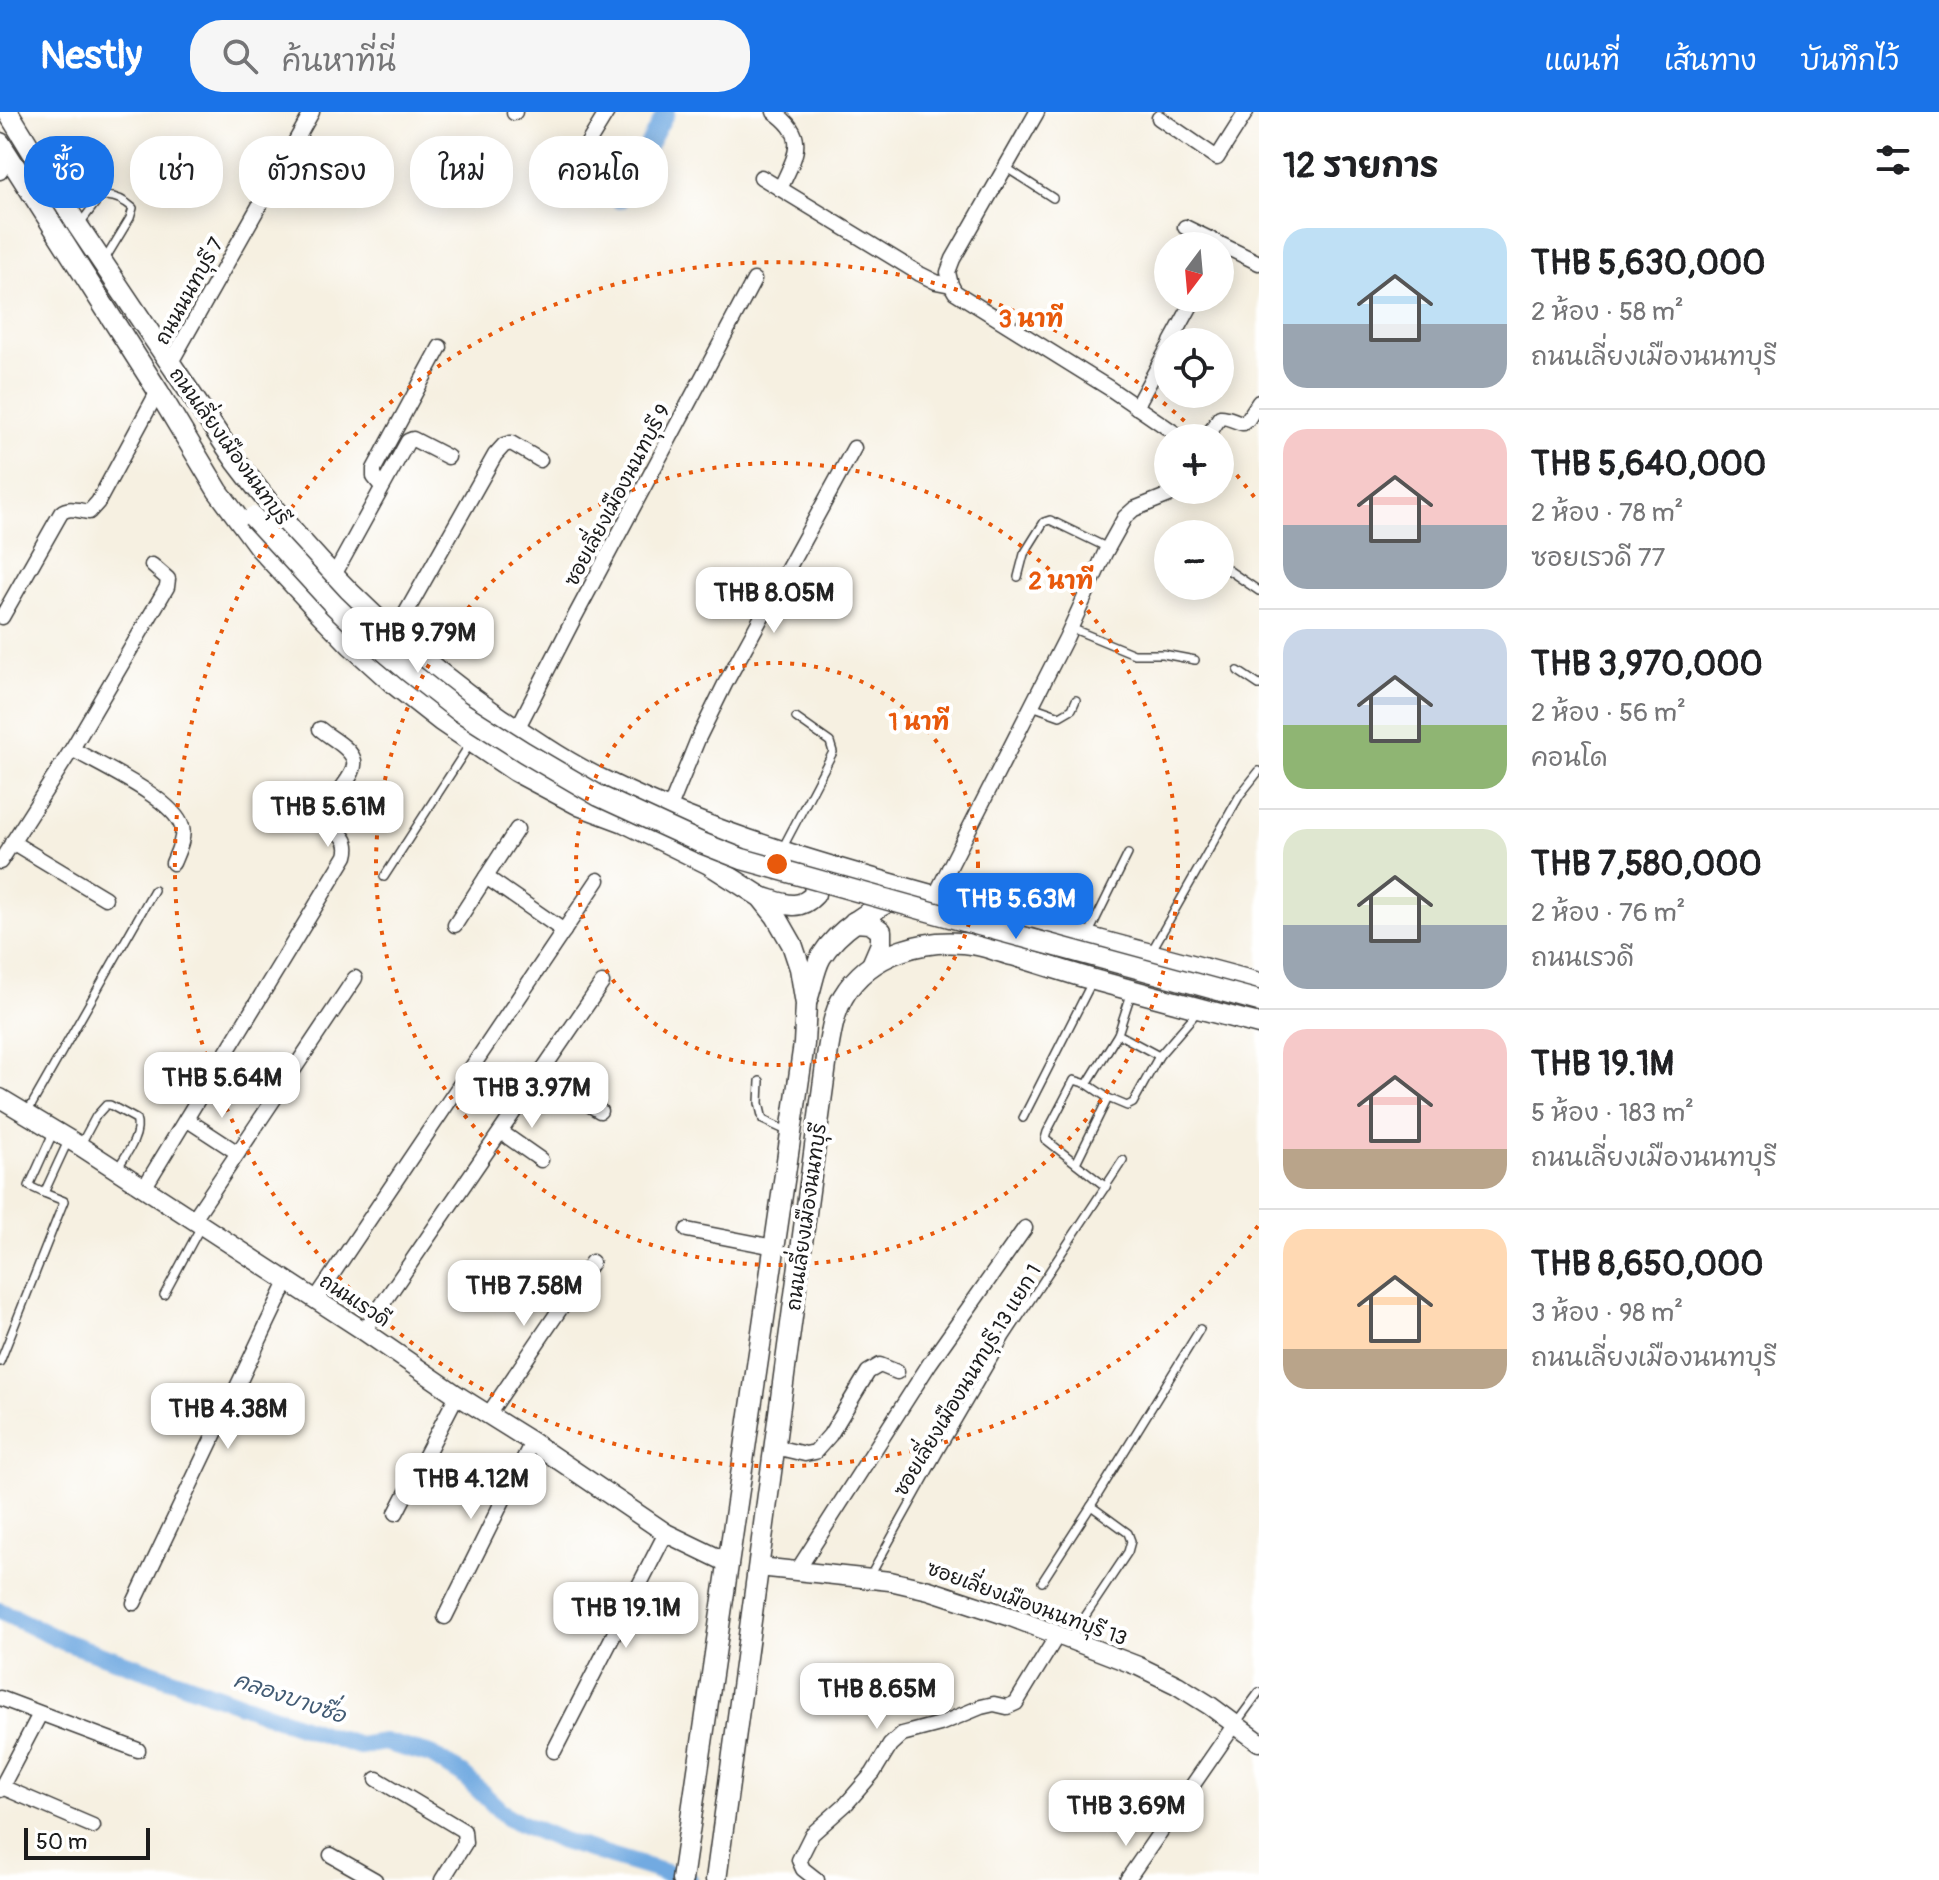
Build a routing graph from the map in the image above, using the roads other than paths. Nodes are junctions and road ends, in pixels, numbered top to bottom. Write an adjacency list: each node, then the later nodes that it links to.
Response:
1 (312, 112): 23 (street, ถนนนนทบุรี 7)
2 (607, 112): 8 (street)
3 (774, 112): 12 (street)
4 (1037, 112): 10 (street)
5 (1246, 112): 7 (street)
6 (10, 113): 14 (main road, ถนนเลี่ยงเมืองนนทบุรี)
7 (1159, 118)
8 (592, 136)
9 (3, 158): 25 (main road, ถนนเลี่ยงเมืองนนทบุรี)
10 (1005, 167): 13 (lane); 21 (street)
11 (761, 177): 12 (street)
12 (780, 189): 21 (street)
13 (1053, 198)
14 (78, 226): 18 (main road, ถนนเลี่ยงเมืองนนทบุรี); 18 (lane)
15 (1185, 227): 16 (street)
16 (1194, 232)
17 (1234, 253): 19 (street)
18 (103, 263): 23 (main road, ถนนเลี่ยงเมืองนนทบุรี)
19 (1259, 263)
20 (754, 280): 52 (street, ซอยเลี่ยงเมืองนนทบุรี 9)
21 (951, 285): 26 (street)
22 (440, 347): 34 (street)
23 (170, 364): 39 (main road, ถนนเลี่ยงเมืองนนทบุรี)
24 (1154, 374): 26 (street)
25 (158, 391): 31 (main road, ถนนเลี่ยงเมืองนนทบุรี); 42 (street)
26 (1136, 407): 28 (street)
27 (1257, 411): 29 (street)
28 (1161, 424)
29 (1215, 424)
30 (854, 448): 56 (street)
31 (194, 451): 54 (main road, ถนนเลี่ยงเมืองนนทบุรี); 82 (main road, bridge)
32 (448, 457): 34 (street)
33 (540, 460): 44 (street)
34 (382, 487): 39 (street)
35 (1154, 501): 36 (street)
36 (1108, 548): 40 (lane); 43 (street)
37 (152, 565): 53 (street)
38 (1234, 574): 41 (lane)
39 (333, 577): 44 (main road, ถนนเลี่ยงเมืองนนทบุรี)
40 (1018, 577)
41 (1259, 591)
42 (2, 617)
43 (1071, 628): 45 (lane); 49 (street)
44 (394, 634): 52 (main road, ถนนเลี่ยงเมืองนนทบุรี)
45 (1195, 660)
46 (1238, 671): 47 (lane)
47 (1259, 685)
48 (1076, 700): 49 (lane)
49 (1032, 706): 68 (street)
50 (796, 718): 59 (lane)
51 (320, 729): 96 (street)
52 (517, 729): 56 (main road, ถนนเลี่ยงเมืองนนทบุรี)
53 (72, 749): 58 (street); 62 (street)
54 (466, 749): 63 (lane); 69 (main road, ถนนเลี่ยงเมืองนนทบุรี)
55 (1259, 771): 75 (lane)
56 (669, 810): 59 (main road, ถนนเลี่ยงเมืองนนทบุรี)
57 (517, 829): 64 (street)
58 (12, 842): 61 (street); 70 (street)
59 (784, 852): 67 (main road, ถนนเลี่ยงเมืองนนทบุรี); 69 (main road)
60 (1128, 854): 74 (lane)
61 (0, 862)
62 (173, 863)
63 (384, 877)
64 (486, 877): 72 (street); 73 (street)
65 (598, 880): 73 (street)
66 (154, 890): 94 (lane)
67 (911, 890): 68 (main road, ถนนเลี่ยงเมืองนนทบุรี); 71 (main road, ถนนเลี่ยงเมืองนนทบุรี)
68 (935, 896): 74 (main road, ถนนเลี่ยงเมืองนนทบุรี)
69 (761, 897): 83 (main road, ถนนเลี่ยงเมืองนนทบุรี)
70 (105, 898)
71 (854, 922): 76 (main road); 83 (main road, ถนนเลี่ยงเมืองนนทบุรี)
72 (455, 925)
73 (564, 931): 115 (street)
74 (1087, 937): 75 (main road, ถนนเลี่ยงเมืองนนทบุรี)
75 (1150, 954): 80 (main road, ถนนเลี่ยงเมืองนนทบุรี)
76 (872, 965): 78 (main road, ถนนเลี่ยงเมืองนนทบุรี); 123 (main road, ถนนเลี่ยงเมืองนนทบุรี)
77 (355, 978): 100 (street)
78 (1093, 980): 81 (main road, ถนนเลี่ยงเมืองนนทบุรี); 95 (lane)
79 (602, 983): 88 (street)
80 (1259, 983)
81 (1132, 990): 84 (main road, ถนนเลี่ยงเมืองนนทบุรี); 86 (lane)
82 (1259, 1001)
83 (806, 1004): 98 (main road, ถนนเลี่ยงเมืองนนทบุรี)
84 (1200, 1009): 85 (main road, ถนนเลี่ยงเมืองนนทบุรี); 87 (lane)
85 (1259, 1024)
86 (1118, 1034): 87 (lane); 90 (lane)
87 (1159, 1056): 92 (lane)
88 (540, 1074): 93 (street); 97 (street)
89 (760, 1081): 98 (lane)
90 (1087, 1084): 92 (lane); 103 (lane)
91 (0, 1098): 94 (street, ถนนเรวดี)
92 (1108, 1098): 103 (lane)
93 (600, 1111)
94 (27, 1113): 99 (street, ถนนเรวดี)
95 (1023, 1118)
96 (186, 1119): 100 (street); 106 (street)
97 (501, 1132): 101 (street); 117 (street)
98 (791, 1133): 111 (main road, ถนนเลี่ยงเมืองนนทบุรี)
99 (68, 1138): 104 (street, ถนนเรวดี); 104 (lane); 107 (lane); 107 (lane)
100 (238, 1153): 108 (street)
101 (541, 1160)
102 (1123, 1160): 105 (lane, ซอยเลี่ยงเมืองนนทบุรี 13 แยก 1)
103 (1076, 1163): 105 (lane)
104 (116, 1170): 106 (street, ถนนเรวดี)
105 (1106, 1187): 130 (lane, ซอยเลี่ยงเมืองนนทบุรี 13 แยก 1)
106 (144, 1188): 108 (street, ถนนเรวดี)
107 (44, 1193): 118 (lane)
108 (197, 1223): 113 (street, ถนนเรวดี); 114 (lane)
109 (1025, 1228): 129 (street)
110 (687, 1230): 111 (street)
111 (774, 1247): 127 (main road, ถนนเลี่ยงเมืองนนทบุรี)
112 (592, 1262): 121 (street)
113 (287, 1282): 115 (street, ถนนเรวดี); 132 (street)
114 (164, 1295)
115 (315, 1300): 117 (street, ถนนเรวดี)
116 (1200, 1329): 124 (lane)
117 (364, 1331): 120 (street, ถนนเรวดี)
118 (0, 1362)
119 (897, 1372): 123 (street)
120 (457, 1395): 121 (street, ถนนเรวดี); 125 (street)
121 (488, 1415): 122 (street, ถนนเรวดี)
122 (532, 1442): 126 (street, ถนนเรวดี); 133 (street)
123 (775, 1447): 128 (main road, ถนนเลี่ยงเมืองนนทบุรี)
124 (1091, 1506): 131 (lane); 134 (lane)
125 (396, 1513)
126 (666, 1533): 127 (street, ถนนเรวดี); 141 (street)
127 (728, 1563): 148 (main road, ถนนเลี่ยงเมืองนนทบุรี)
128 (759, 1567): 129 (street, ซอยเลี่ยงเมืองนนทบุรี 13); 149 (main road, ถนนเลี่ยงเมืองนนทบุรี)
129 (797, 1571): 130 (street, ซอยเลี่ยงเมืองนนทบุรี 13)
130 (869, 1578): 134 (street, ซอยเลี่ยงเมืองนนทบุรี 13)
131 (1042, 1582)
132 (134, 1603)
133 (445, 1617)
134 (1064, 1637): 138 (street, ซอยเลี่ยงเมืองนนทบุรี 13); 150 (street)
135 (1259, 1692): 138 (lane)
136 (0, 1698): 137 (street)
137 (40, 1714): 140 (street); 143 (street)
138 (1235, 1724): 139 (street, ซอยเลี่ยงเมืองนนทบุรี 13); 151 (street)
139 (1259, 1742)
140 (138, 1750)
141 (554, 1751)
142 (377, 1779): 147 (street)
143 (1, 1788): 144 (street)
144 (93, 1826)
145 (331, 1855): 146 (street)
146 (375, 1880)
147 (442, 1880)
148 (682, 1880)
149 (716, 1880)
150 (817, 1880)
151 (1127, 1880)

